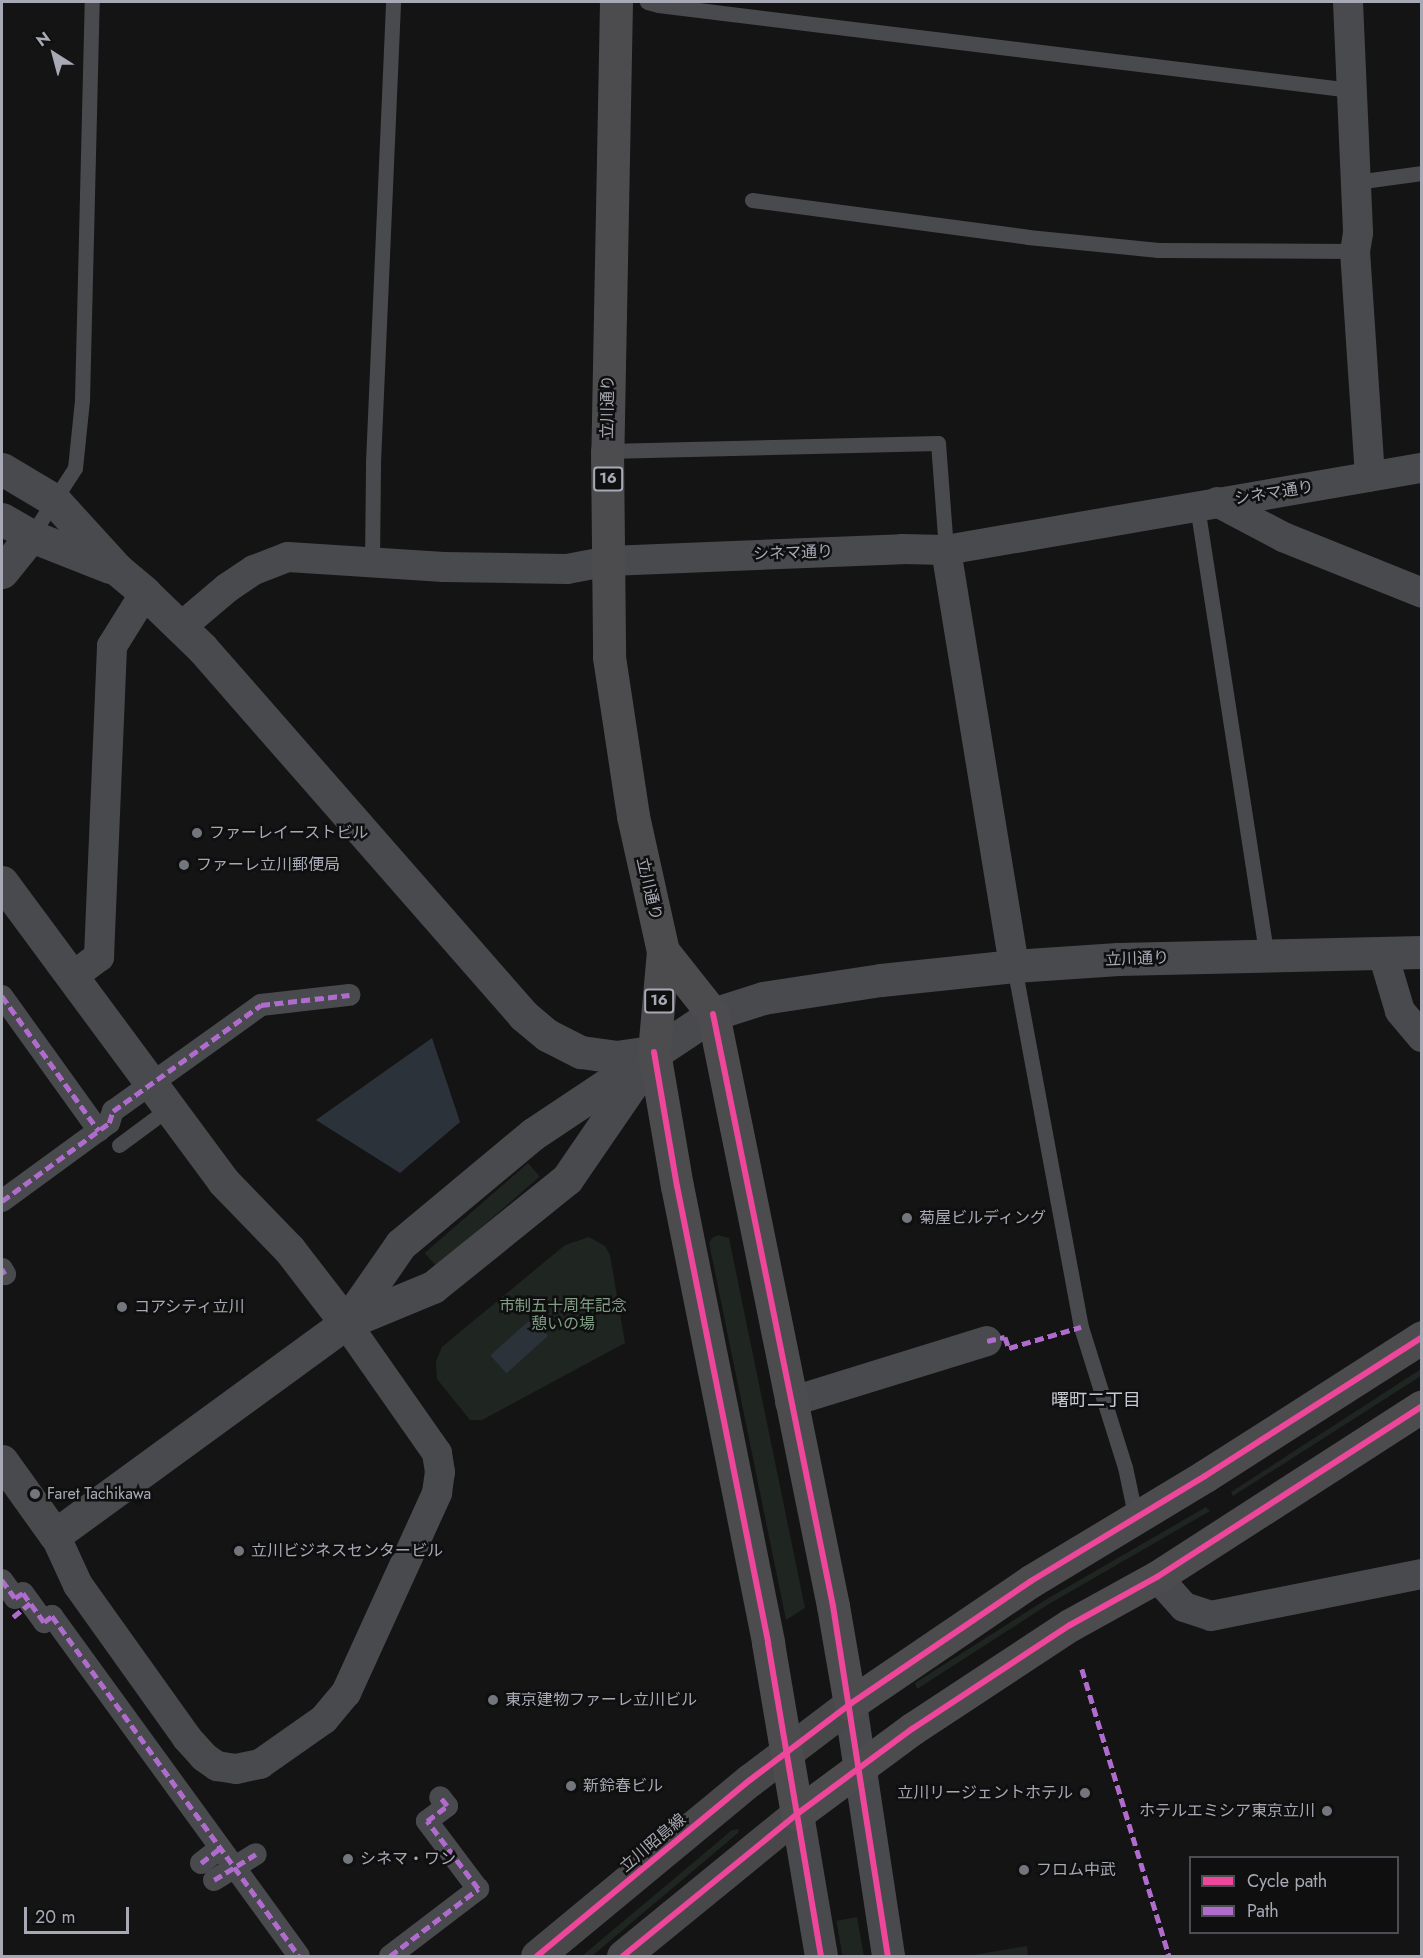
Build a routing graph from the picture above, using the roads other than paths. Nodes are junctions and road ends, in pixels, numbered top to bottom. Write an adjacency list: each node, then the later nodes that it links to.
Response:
1 (92, 2): 15 (lane)
2 (393, 2): 21 (lane)
3 (616, 2): 11 (main road, 立川通り / 16)
4 (647, 2): 6 (lane)
5 (1348, 2): 6 (street)
6 (1351, 90): 8 (street)
7 (1422, 173): 8 (lane)
8 (1356, 182): 10 (street)
9 (752, 200): 10 (lane)
10 (1356, 251): 14 (street)
11 (608, 451): 19 (lane); 20 (main road, 立川通り / 16)
12 (1422, 468): 14 (street, シネマ通り)
13 (2, 469): 15 (street)
14 (1370, 477): 16 (street, シネマ通り)
15 (54, 500): 18 (lane); 22 (street)
16 (1207, 504): 19 (street, シネマ通り); 25 (street); 31 (lane)
17 (2, 519): 18 (street)
18 (31, 536): 22 (street); 23 (street)
19 (946, 550): 20 (street, シネマ通り); 32 (street)
20 (609, 561): 21 (street, シネマ通り); 28 (main road, 立川通り / 16)
21 (372, 563): 26 (street, シネマ通り)
22 (118, 570): 24 (street)
23 (2, 572)
24 (145, 593): 26 (street); 33 (street)
25 (1422, 593)
26 (181, 627): 38 (street)
27 (2, 882): 33 (street)
28 (663, 951): 36 (main road, 16); 38 (main road, 16)
29 (1422, 951): 30 (street, 立川通り)
30 (1383, 954): 31 (street, 立川通り); 37 (street)
31 (1267, 957): 32 (street, 立川通り)
32 (1014, 966): 36 (street, 立川通り); 49 (lane)
33 (72, 977): 39 (street)
34 (349, 995): 40 (street, bridge)
35 (2, 996): 40 (street)
36 (713, 1014): 38 (street, 立川通り); 46 (main road, 16)
37 (1422, 1037)
38 (654, 1052): 43 (street, 立川通り); 43 (street); 55 (main road, 16)
39 (169, 1108): 41 (lane); 43 (street)
40 (86, 1135): 42 (street, bridge)
41 (118, 1145)
42 (2, 1201)
43 (345, 1323): 50 (street); 50 (street)
44 (1422, 1337): 49 (main road)
45 (987, 1341): 46 (street)
46 (790, 1402): 54 (main road, 16)
47 (1422, 1406): 52 (main road)
48 (2, 1461): 50 (street)
49 (1136, 1519): 54 (main road)
50 (55, 1535)
51 (1422, 1574): 52 (street)
52 (1157, 1577): 56 (main road)
53 (2, 1580): 59 (street)
54 (850, 1704): 55 (main road, 立川昭島線); 56 (street)
55 (787, 1750): 58 (main road, 16); 63 (main road, 立川昭島線)
56 (859, 1767): 58 (main road); 66 (street)
57 (440, 1797): 62 (street)
58 (797, 1814): 64 (main road); 65 (street)
59 (220, 1848): 60 (street, bridge); 61 (street)
60 (256, 1854)
61 (299, 1956)
62 (390, 1956)
63 (537, 1956)
64 (623, 1956)
65 (821, 1956)
66 (888, 1956)

